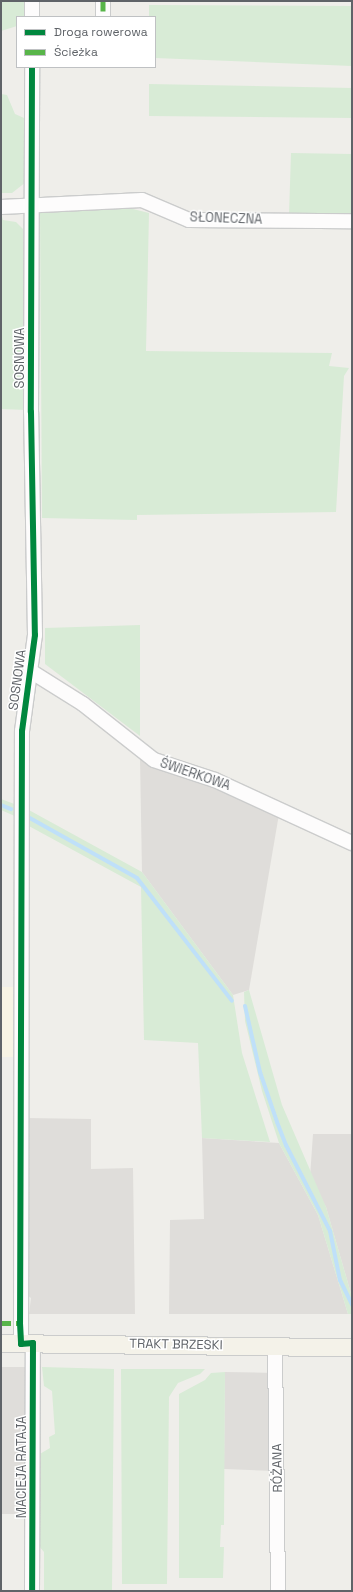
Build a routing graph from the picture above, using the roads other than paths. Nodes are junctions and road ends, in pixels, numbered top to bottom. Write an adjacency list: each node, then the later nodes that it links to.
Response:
1 (32, 1): 3 (street)
2 (103, 1): 4 (street)
3 (32, 16)
4 (103, 16)
5 (32, 68): 6 (street, SOSNOWA)
6 (31, 204): 7 (street, SŁONECZNA); 8 (street, SŁONECZNA); 9 (street, SOSNOWA)
7 (1, 207)
8 (352, 221)
9 (32, 672): 10 (street, ŚWIERKOWA); 11 (street, SOSNOWA)
10 (352, 843)
11 (27, 1343): 12 (main road, TRAKT BRZESKI); 13 (main road, TRAKT BRZESKI); 15 (street, MACIEJA RATAJA)
12 (1, 1344)
13 (275, 1346): 14 (main road, TRAKT BRZESKI); 16 (street, RÓŻANA)
14 (352, 1347)
15 (32, 1591)
16 (278, 1591)

